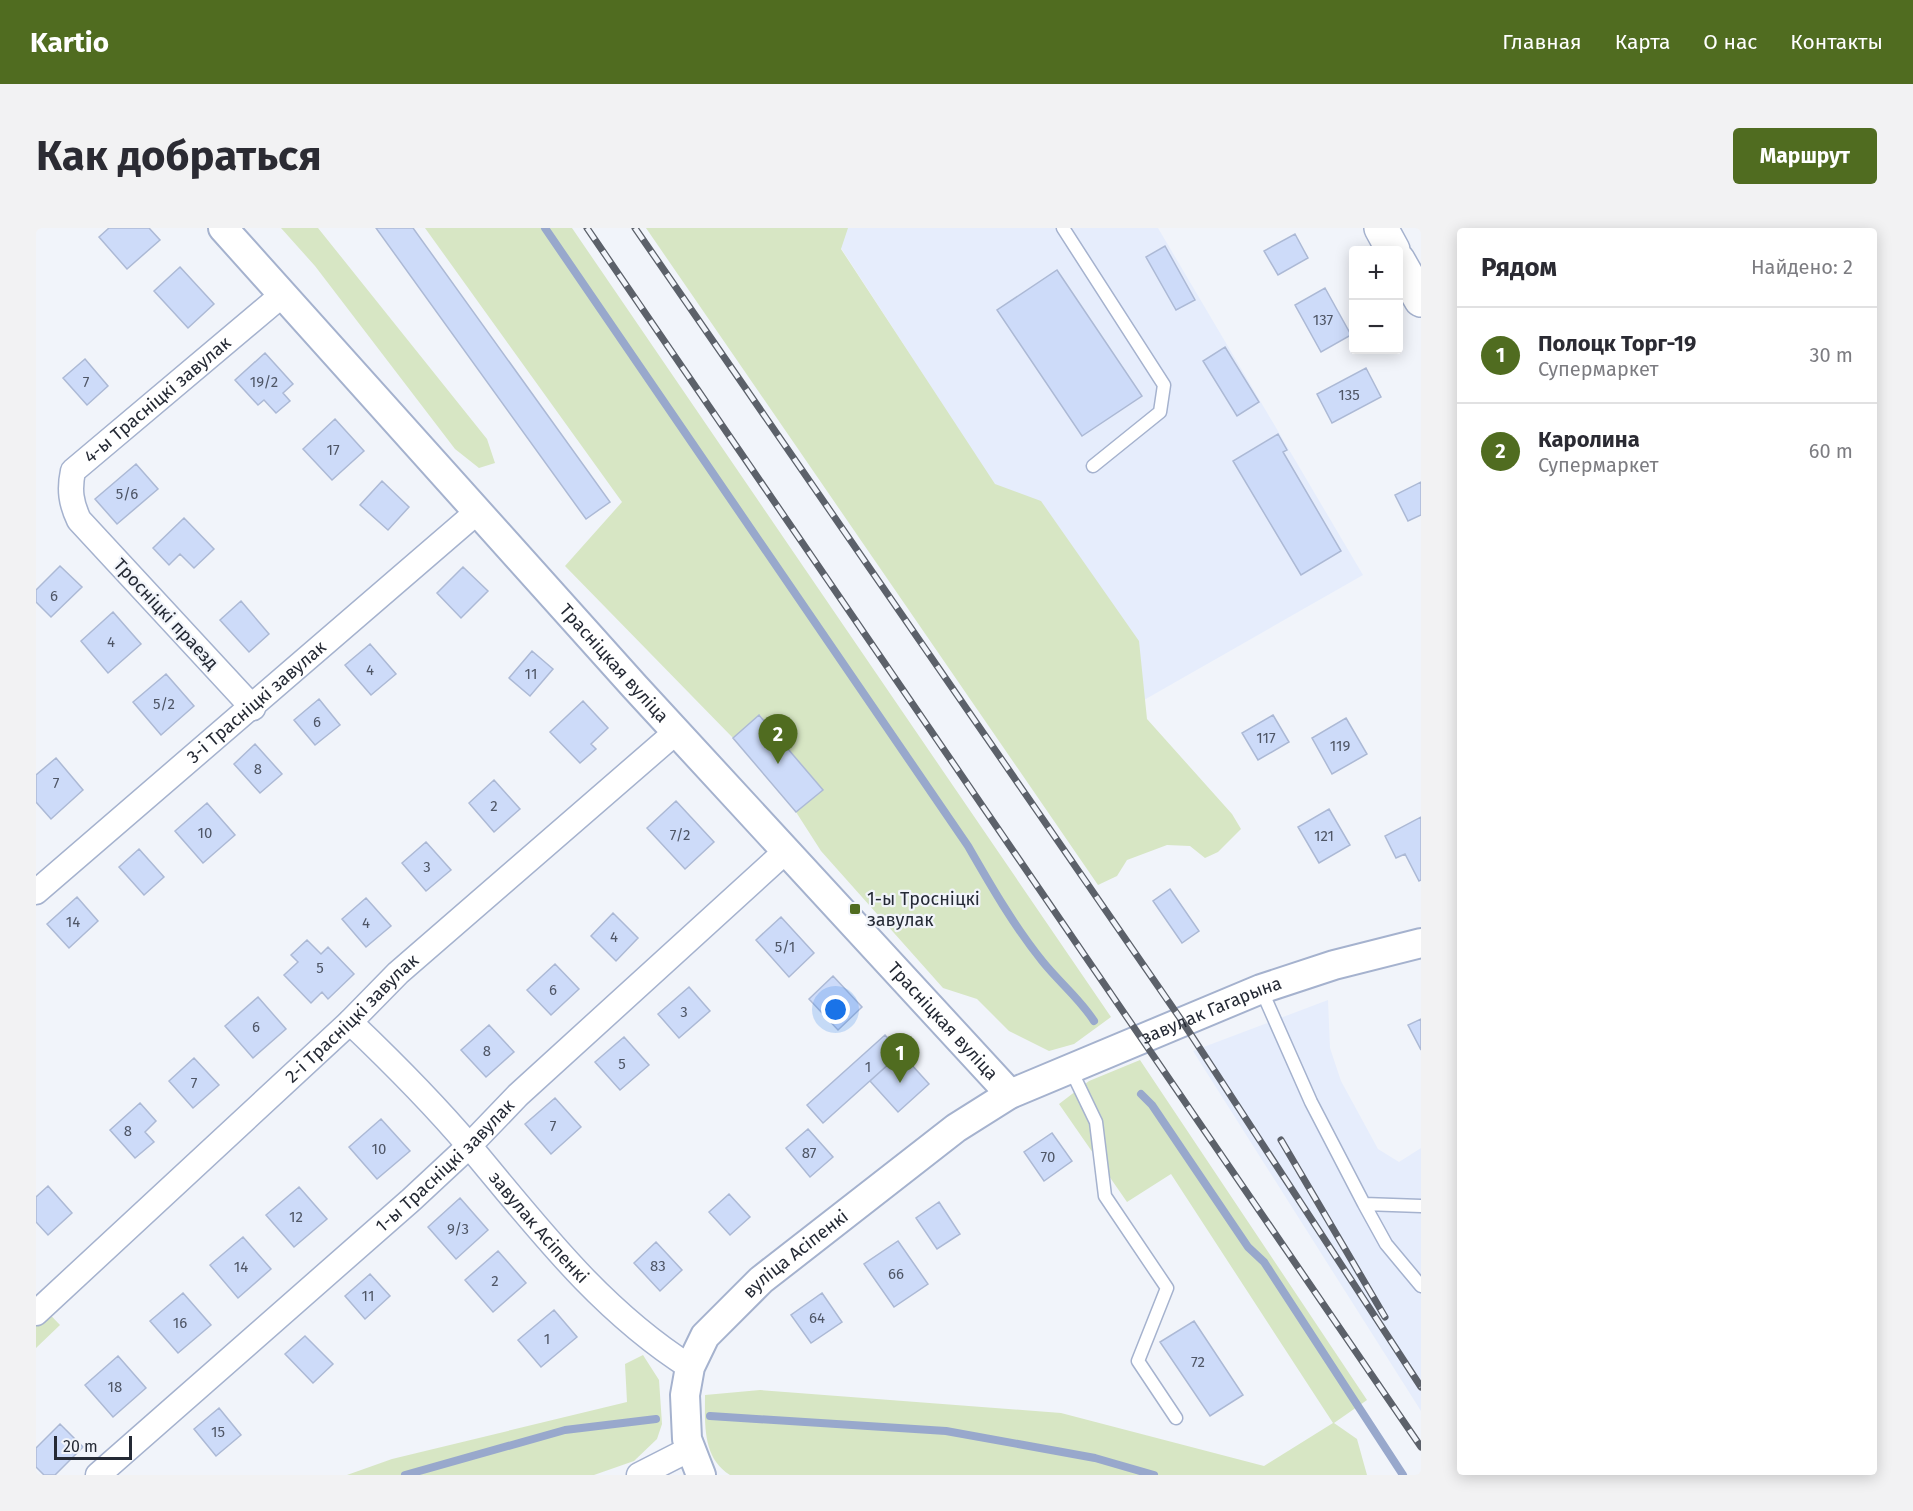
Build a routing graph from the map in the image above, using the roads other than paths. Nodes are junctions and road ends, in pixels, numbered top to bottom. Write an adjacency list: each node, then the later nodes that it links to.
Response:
1 (223, 228): 6 (street, Трасніцкая вуліца)
2 (1063, 228): 8 (lane)
3 (1381, 228): 4 (main road)
4 (1391, 246)
5 (1403, 269): 7 (main road)
6 (282, 295): 9 (street, Трасніцкая вуліца); 10 (street, 4-ы Трасніцкі завулак)
7 (1421, 300)
8 (1093, 466)
9 (477, 512): 11 (street, 3-і Трасніцкі завулак); 12 (street, Трасніцкая вуліца)
10 (79, 520): 11 (street, Тросніцкі праезд)
11 (254, 708): 14 (street, 3-і Трасніцкі завулак)
12 (676, 732): 13 (street, Трасніцкая вуліца); 17 (street, 2-і Трасніцкі завулак)
13 (786, 851): 19 (street, Трасніцкая вуліца); 20 (street, 1-ы Трасніцкі завулак)
14 (36, 892)
15 (1419, 946): 16 (street, завулак Гагарына)
16 (1261, 989): 18 (street, завулак Гагарына); 21 (lane)
17 (351, 1022): 20 (street, завулак Асіпенкі); 24 (street, 2-і Трасніцкі завулак)
18 (1071, 1070): 19 (street, завулак Гагарына); 26 (lane)
19 (1010, 1094): 25 (street, вуліца Асіпенкі)
20 (469, 1146): 25 (street, завулак Асіпенкі); 28 (street, 1-ы Трасніцкі завулак)
21 (1364, 1204): 22 (lane); 23 (lane)
22 (1421, 1206)
23 (1421, 1286)
24 (36, 1314)
25 (690, 1366): 27 (street, вуліца Асіпенкі)
26 (1176, 1419)
27 (690, 1449): 29 (street); 30 (street, вуліца Асіпенкі)
28 (98, 1475)
29 (639, 1475)
30 (701, 1475)

